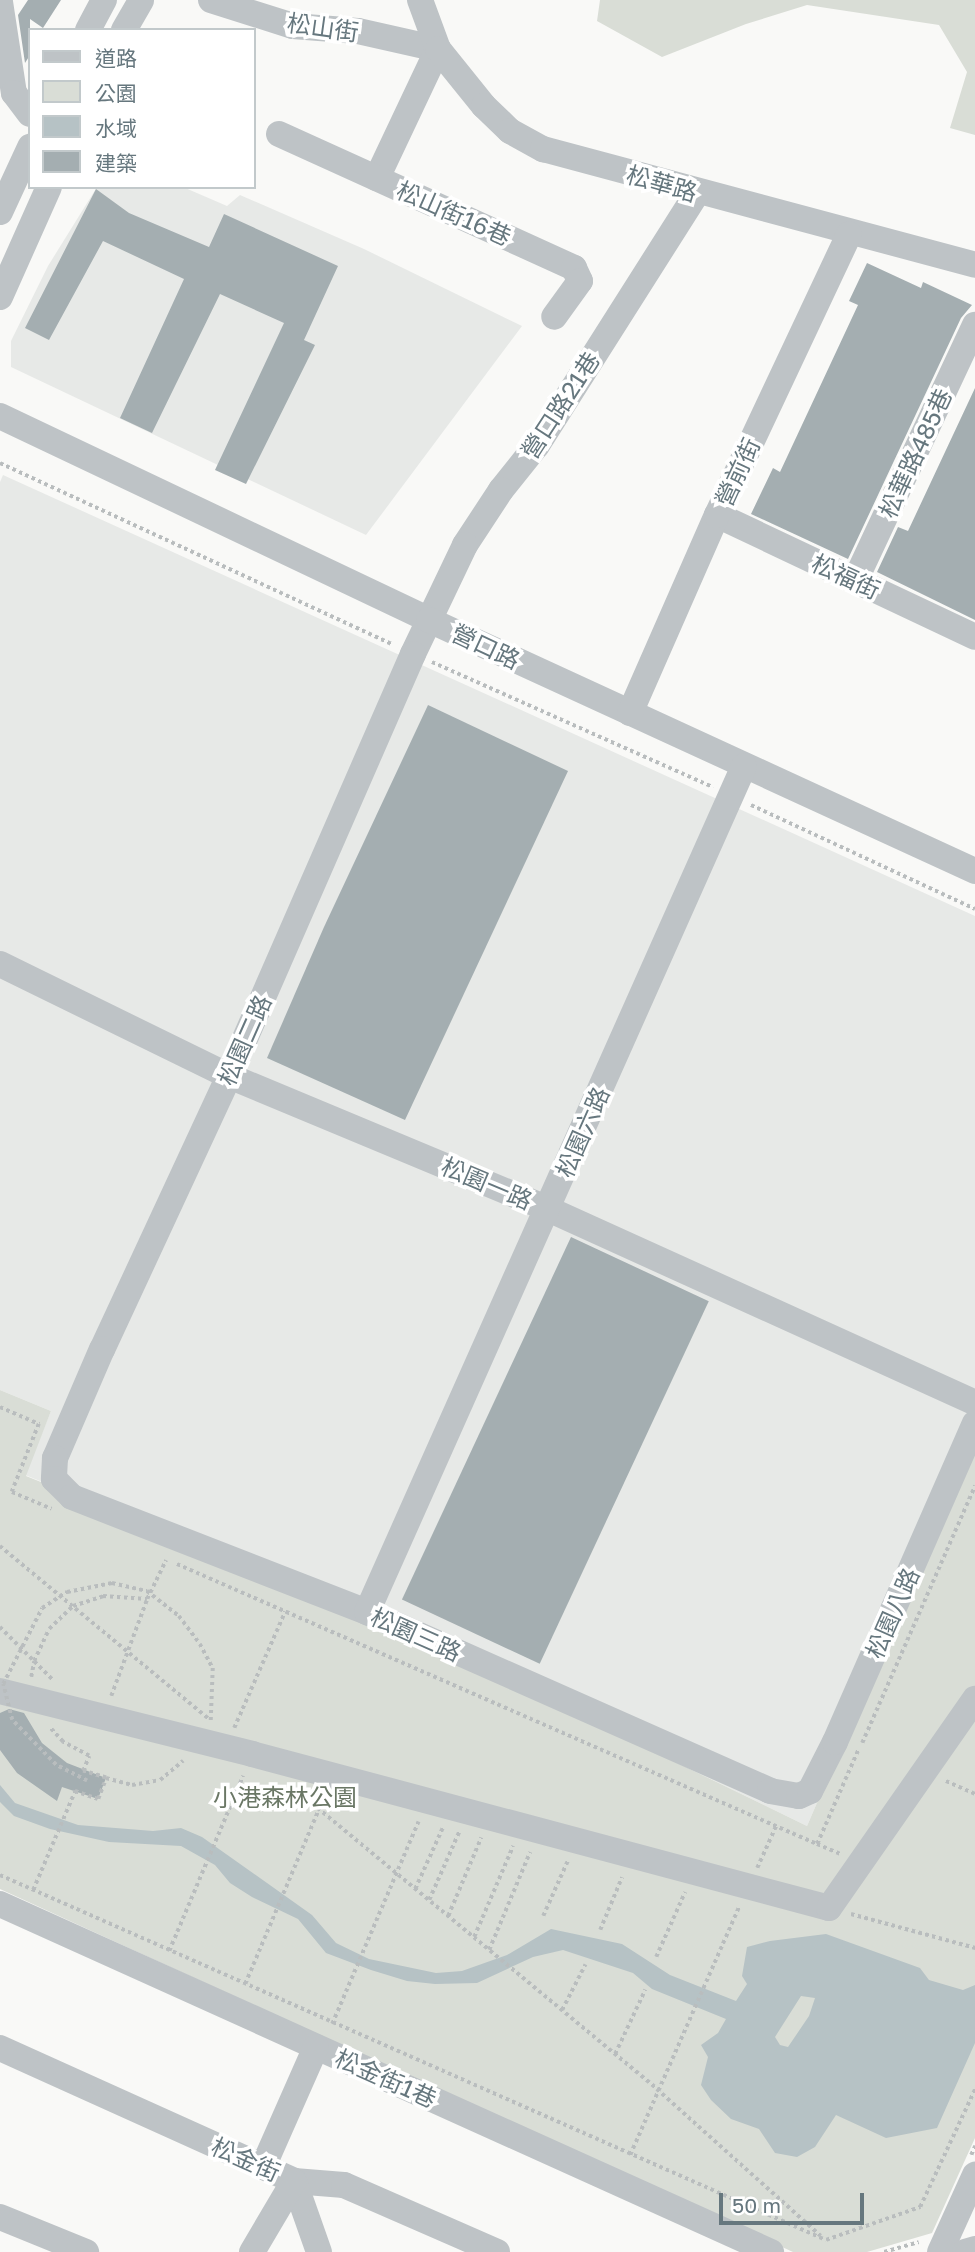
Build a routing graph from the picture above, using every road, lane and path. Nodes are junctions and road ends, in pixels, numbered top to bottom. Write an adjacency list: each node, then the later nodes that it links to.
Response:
1 (104, 0): 6 (street)
2 (141, 0): 7 (street)
3 (211, 0): 8 (street, 松山街)
4 (420, 0): 8 (street, 松華路)
5 (0, 2): 9 (street)
6 (89, 28)
7 (125, 28)
8 (438, 49): 12 (street); 14 (street, 松華路)
9 (28, 111)
10 (279, 134): 12 (street, 松山街16巷)
11 (28, 151): 15 (street)
12 (377, 178): 19 (street, 松山街16巷)
13 (48, 189): 18 (street)
14 (697, 193): 16 (street, 松華路); 25 (street, 營口路21巷)
15 (0, 212)
16 (849, 234): 17 (street, 松華路); 23 (street, 營前街)
17 (975, 265)
18 (0, 297)
19 (554, 317)
20 (975, 325): 24 (street, 松華路485巷)
21 (0, 416): 25 (street, 營口路)
22 (0, 463): 27 (path)
23 (718, 515): 24 (street, 松福街); 28 (street, 營前街)
24 (855, 581): 26 (street, 松福街)
25 (429, 620): 27 (street, 松園二路); 28 (street, 營口路)
26 (975, 637)
27 (413, 654): 30 (path); 34 (street, 松園二路)
28 (630, 713): 29 (street, 營口路)
29 (744, 766): 30 (street, 松園六路); 31 (street, 營口路)
30 (732, 795): 32 (path); 35 (street, 松園六路)
31 (975, 871)
32 (975, 909)
33 (0, 964): 34 (street, 松園一路)
34 (229, 1076): 35 (street, 松園一路); 39 (street, 松園二路)
35 (548, 1209): 36 (street, 松園一路); 46 (street, 松園六路)
36 (975, 1403)
37 (0, 1407): 41 (path)
38 (975, 1423): 63 (street, 松園八路)
39 (55, 1458): 46 (street, 松園三路)
40 (975, 1486): 66 (path)
41 (63, 1515)
42 (0, 1546): 44 (path)
43 (147, 1599): 44 (path); 45 (path); 49 (path)
44 (73, 1606): 49 (path); 50 (path)
45 (285, 1612): 57 (path); 66 (path)
46 (368, 1612): 63 (street, 松園三路)
47 (0, 1628): 48 (path)
48 (20, 1647): 50 (path); 56 (path, bridge); 60 (path, bridge)
49 (128, 1652): 55 (path); 56 (path)
50 (34, 1661): 51 (path); 53 (path)
51 (61, 1688)
52 (0, 1691): 53 (street)
53 (30, 1698): 55 (street); 59 (path)
54 (975, 1699): 58 (street)
55 (103, 1718): 56 (street)
56 (210, 1730): 57 (street); 59 (path)
57 (252, 1754): 65 (street); 85 (path)
58 (925, 1771): 62 (path); 78 (street)
59 (106, 1778): 75 (path)
60 (87, 1781)
61 (290, 1786): 64 (path)
62 (975, 1794)
63 (799, 1796)
64 (319, 1810): 71 (path); 88 (path)
65 (459, 1810): 67 (street); 71 (path); 74 (path); 76 (path); 79 (path)
66 (776, 1826): 73 (path)
67 (530, 1829): 68 (street); 82 (path); 84 (path)
68 (576, 1841): 69 (street); 80 (path)
69 (631, 1856): 70 (street); 81 (path)
70 (694, 1872): 73 (street); 86 (path)
71 (397, 1874): 74 (path); 91 (path)
72 (0, 1875): 75 (path)
73 (748, 1887): 78 (street); 95 (path)
74 (415, 1889): 76 (path)
75 (32, 1890): 85 (path)
76 (429, 1900): 79 (path)
77 (0, 1904): 93 (street, 松金街1巷)
78 (829, 1908): 83 (path)
79 (448, 1916): 82 (path)
80 (543, 1916)
81 (600, 1930)
82 (474, 1937): 84 (path)
83 (975, 1948)
84 (489, 1950): 90 (path)
85 (169, 1951): 88 (path)
86 (656, 1957)
87 (585, 1965): 90 (path)
88 (245, 1984): 91 (path)
89 (645, 1990): 94 (path)
90 (562, 2010): 94 (path)
91 (332, 2024): 93 (path); 97 (path)
92 (0, 2048): 98 (street, 松金街)
93 (318, 2048): 98 (street); 109 (street, 松金街1巷)
94 (615, 2054): 95 (path)
95 (657, 2089): 97 (path); 102 (path)
96 (975, 2089): 102 (path)
97 (630, 2155): 102 (path)
98 (263, 2167): 100 (street, 松金街)
99 (975, 2175): 103 (street)
100 (294, 2181): 106 (street); 107 (street); 108 (street, 松金街)
101 (0, 2217): 105 (street)
102 (826, 2240)
103 (930, 2247): 110 (path)
104 (975, 2249): 111 (street)
105 (86, 2252)
106 (252, 2252)
107 (319, 2252)
108 (497, 2252)
109 (771, 2252)
110 (884, 2252)
111 (965, 2252)

